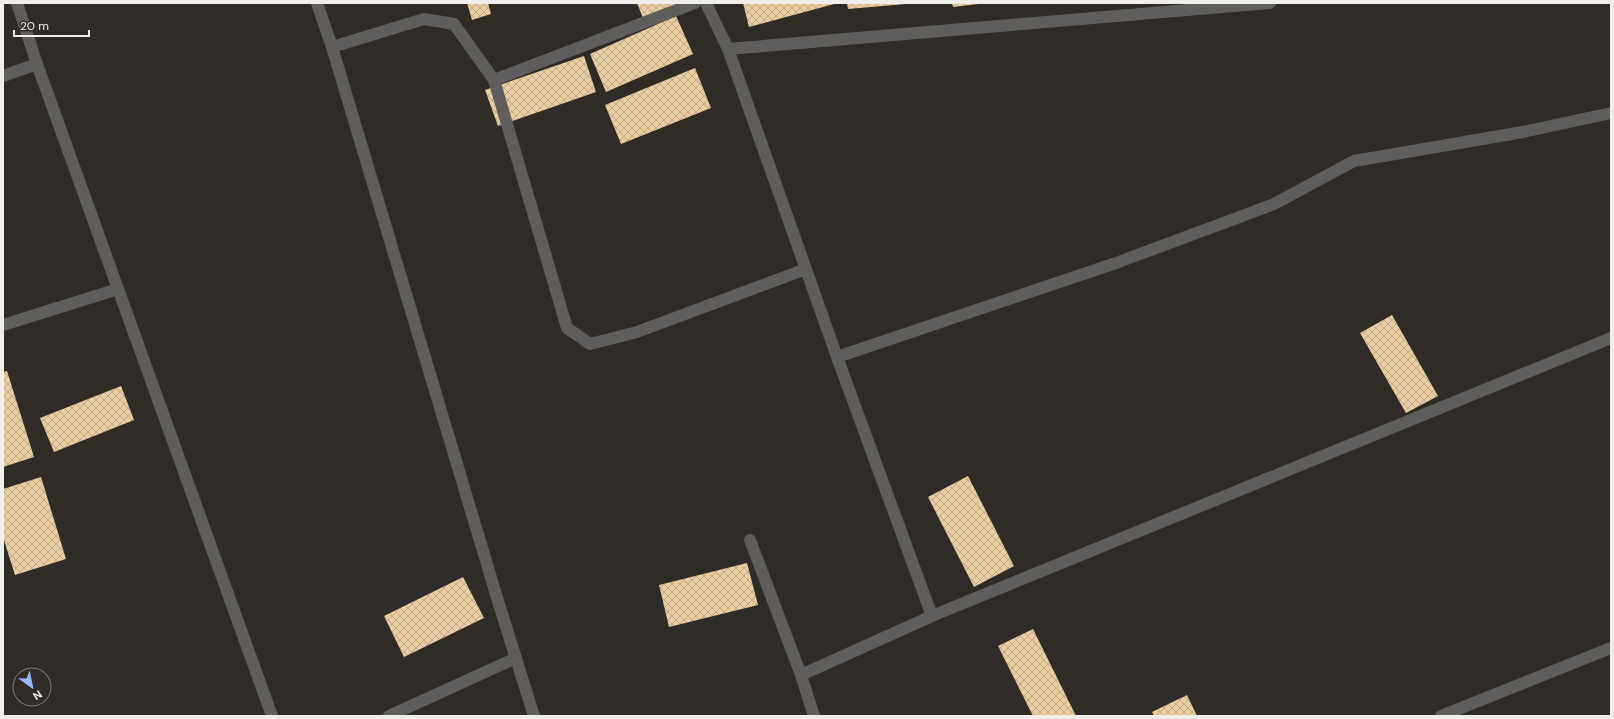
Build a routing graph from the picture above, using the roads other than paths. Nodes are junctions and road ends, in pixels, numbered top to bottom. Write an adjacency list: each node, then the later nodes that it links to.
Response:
1 (17, 3): 8 (street)
2 (317, 3): 6 (street)
3 (695, 3): 10 (street)
4 (706, 3): 7 (street)
5 (1270, 3): 7 (street)
6 (332, 47): 10 (street); 20 (street)
7 (728, 48): 12 (street)
8 (37, 64): 9 (street); 13 (street)
9 (3, 76)
10 (494, 80): 12 (street)
11 (1611, 113): 16 (street)
12 (806, 269): 16 (street)
13 (118, 289): 14 (street); 22 (street)
14 (3, 324)
15 (1611, 338): 18 (street)
16 (837, 357): 18 (street)
17 (750, 540): 21 (street)
18 (932, 616): 21 (street)
19 (1611, 648): 26 (street)
20 (516, 658): 23 (street); 24 (street)
21 (801, 675): 25 (street)
22 (272, 716)
23 (389, 716)
24 (534, 716)
25 (814, 716)
26 (1441, 716)

